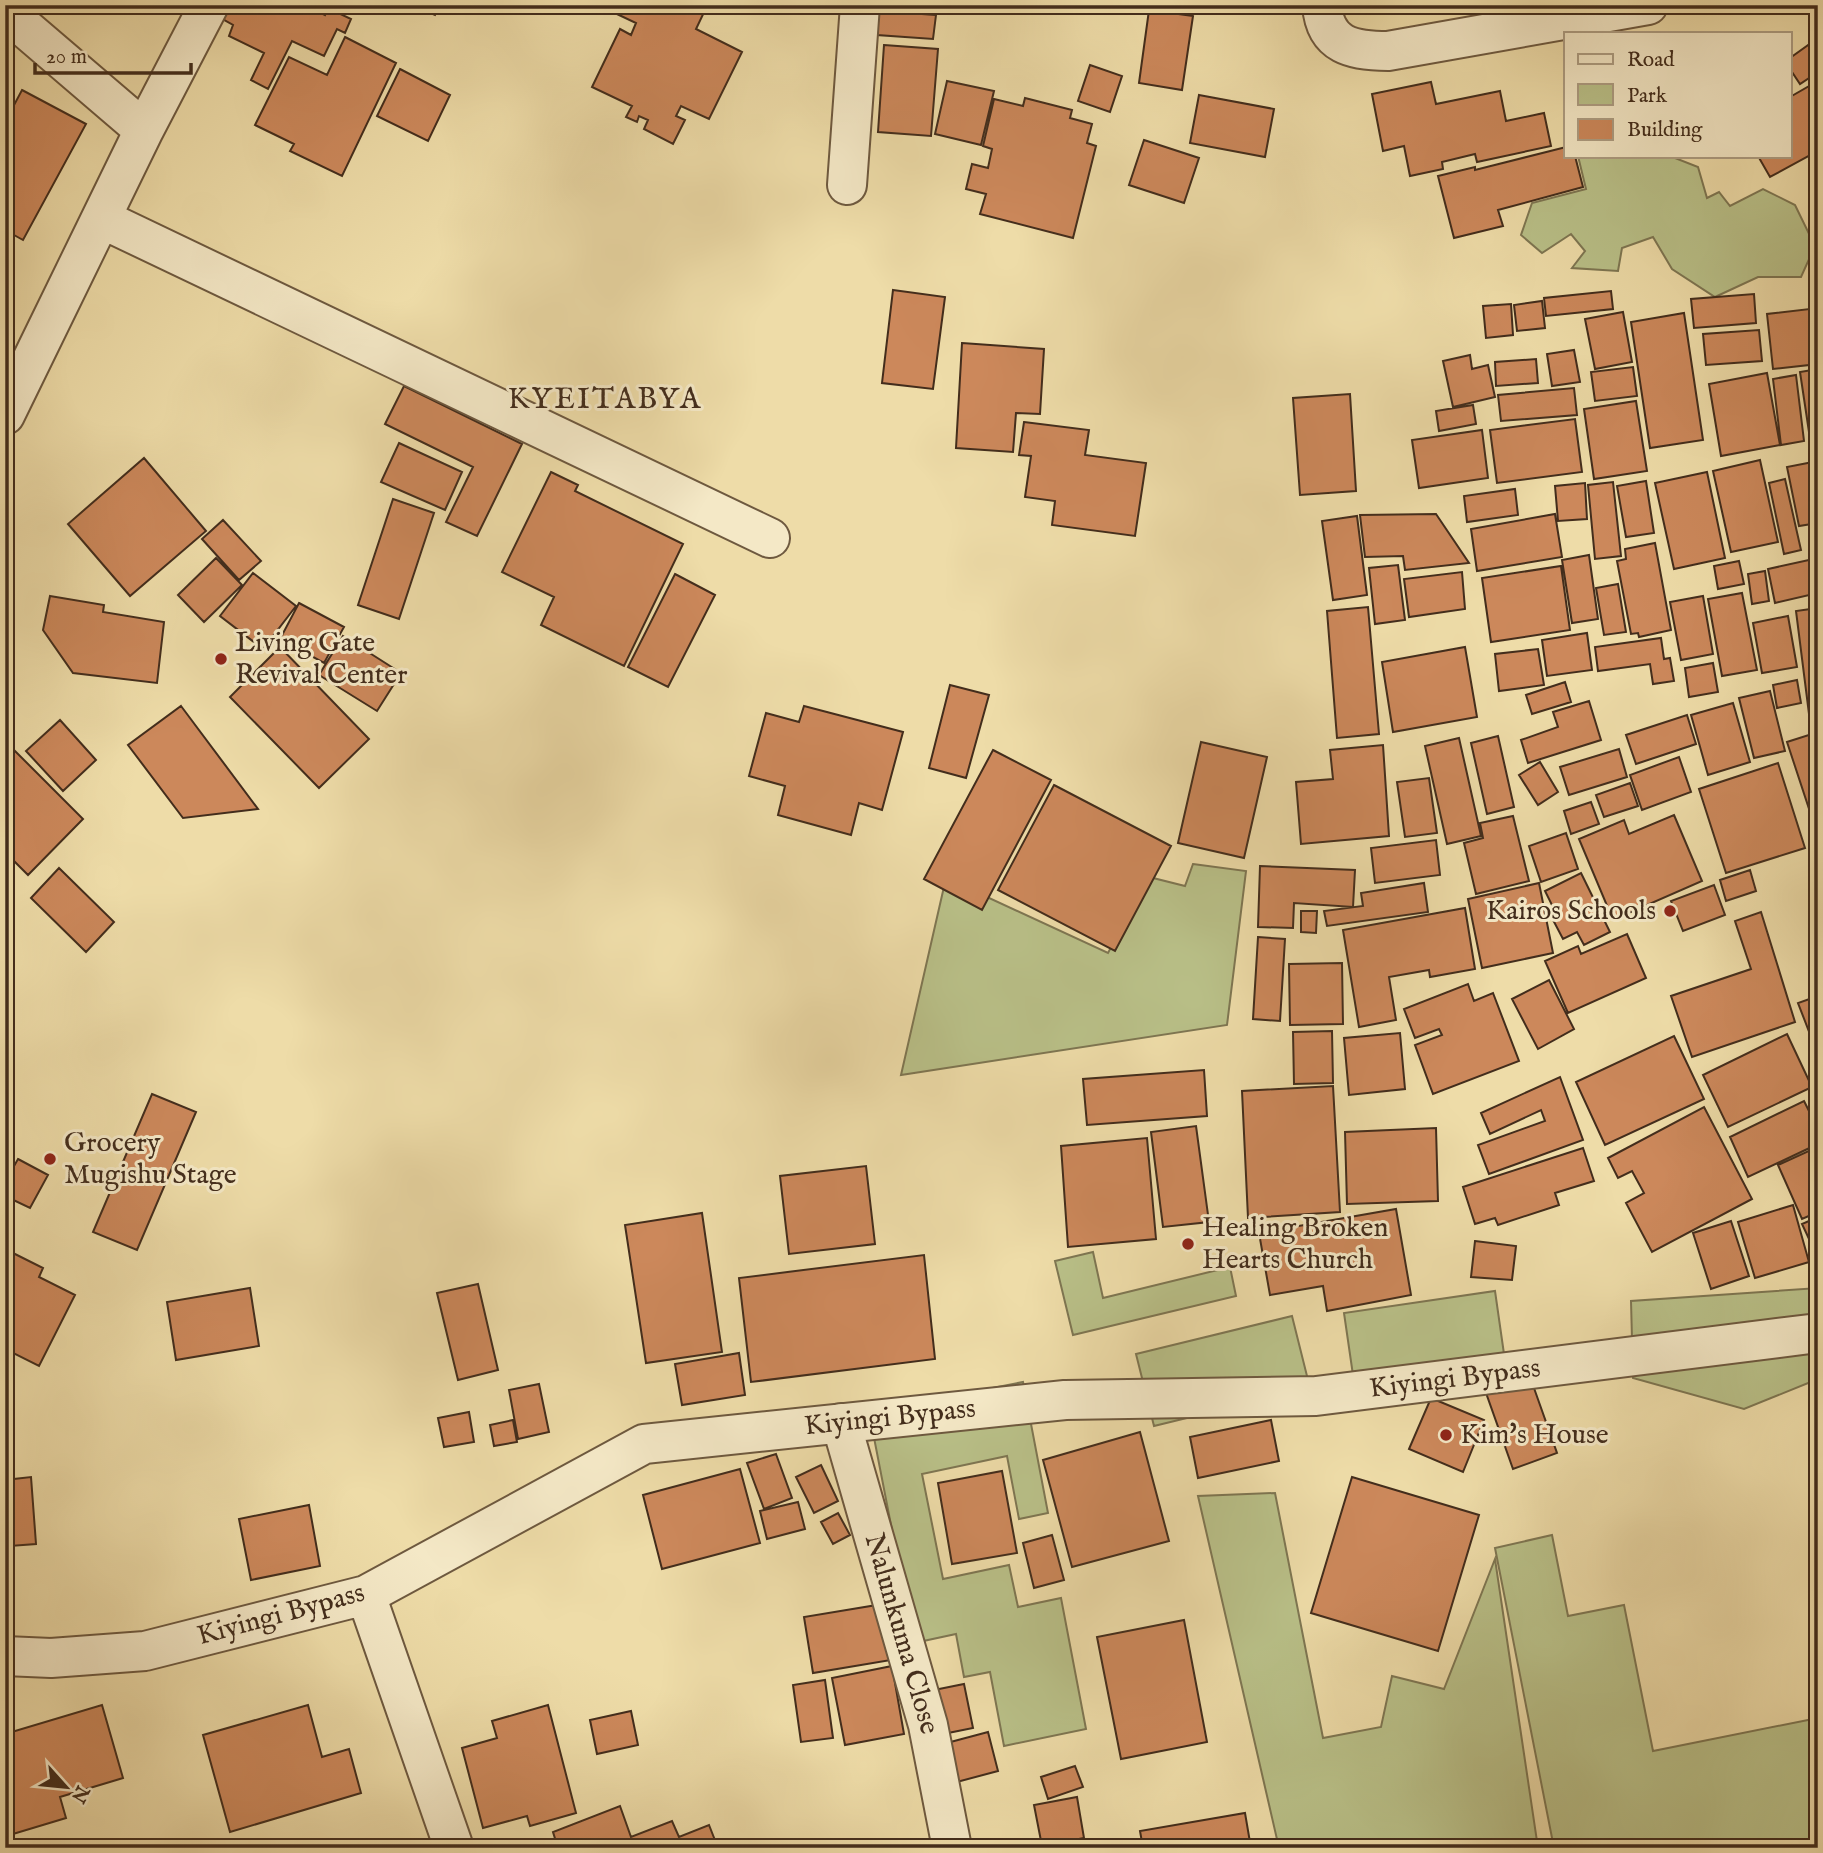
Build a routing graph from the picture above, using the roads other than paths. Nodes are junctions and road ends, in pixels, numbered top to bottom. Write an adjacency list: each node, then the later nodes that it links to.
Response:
1 (209, 5): 6 (street)
2 (860, 5): 7 (street)
3 (1322, 5): 4 (street)
4 (1648, 5)
5 (5, 11): 6 (street)
6 (144, 131): 8 (street)
7 (847, 185)
8 (102, 219): 9 (street); 10 (street)
9 (5, 415)
10 (770, 538)
11 (1818, 1333): 12 (street, Kiyingi Bypass)
12 (841, 1423): 13 (street, Kiyingi Bypass); 16 (street, Nalunkuma Close)
13 (366, 1595): 14 (street, Kiyingi Bypass); 15 (street)
14 (5, 1656)
15 (454, 1848)
16 (951, 1848)

